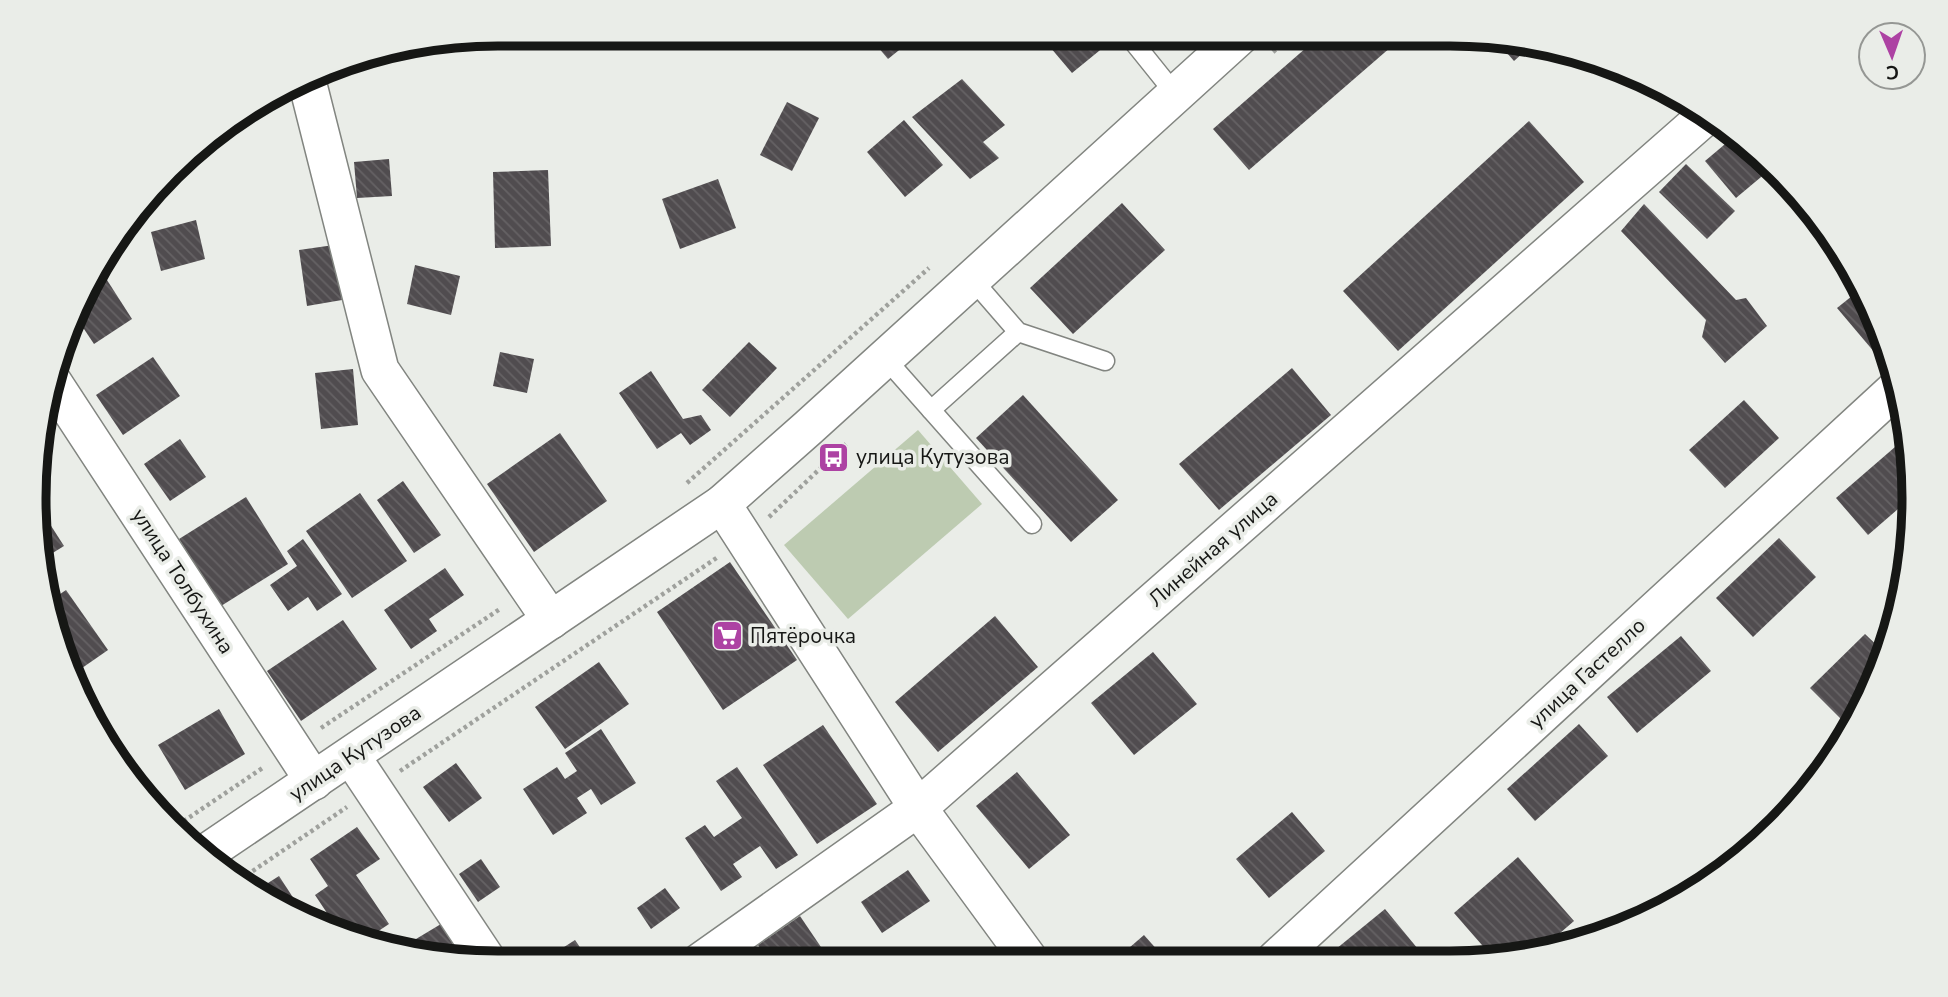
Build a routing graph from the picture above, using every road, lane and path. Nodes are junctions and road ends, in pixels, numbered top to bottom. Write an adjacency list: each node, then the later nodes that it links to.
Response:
1 (1136, 46): 4 (lane)
2 (1229, 46): 4 (street, улица Кутузова)
3 (309, 89): 17 (street)
4 (1176, 95): 7 (street, улица Кутузова)
5 (1700, 121): 22 (street, Линейная улица)
6 (938, 260): 14 (path)
7 (972, 279): 8 (lane); 9 (street, улица Кутузова)
8 (1018, 331): 10 (lane); 13 (lane)
9 (885, 359): 13 (lane); 15 (street, улица Кутузова)
10 (1105, 361)
11 (59, 391): 19 (street, улица Толбухина)
12 (1890, 394): 28 (street, улица Гастелло)
13 (931, 410): 16 (lane)
14 (682, 488)
15 (722, 504): 18 (street, улица Кутузова); 22 (street)
16 (1032, 524)
17 (530, 589): 18 (street); 19 (path)
18 (551, 620): 20 (street, улица Кутузова)
19 (291, 748): 21 (street, улица Толбухина); 23 (path)
20 (351, 756): 21 (street, улица Кутузова); 25 (street)
21 (314, 781): 24 (street, улица Кутузова)
22 (918, 808): 26 (street, Линейная улица); 27 (street)
23 (182, 822)
24 (212, 849)
25 (481, 951)
26 (715, 951)
27 (1023, 951)
28 (1285, 951)

